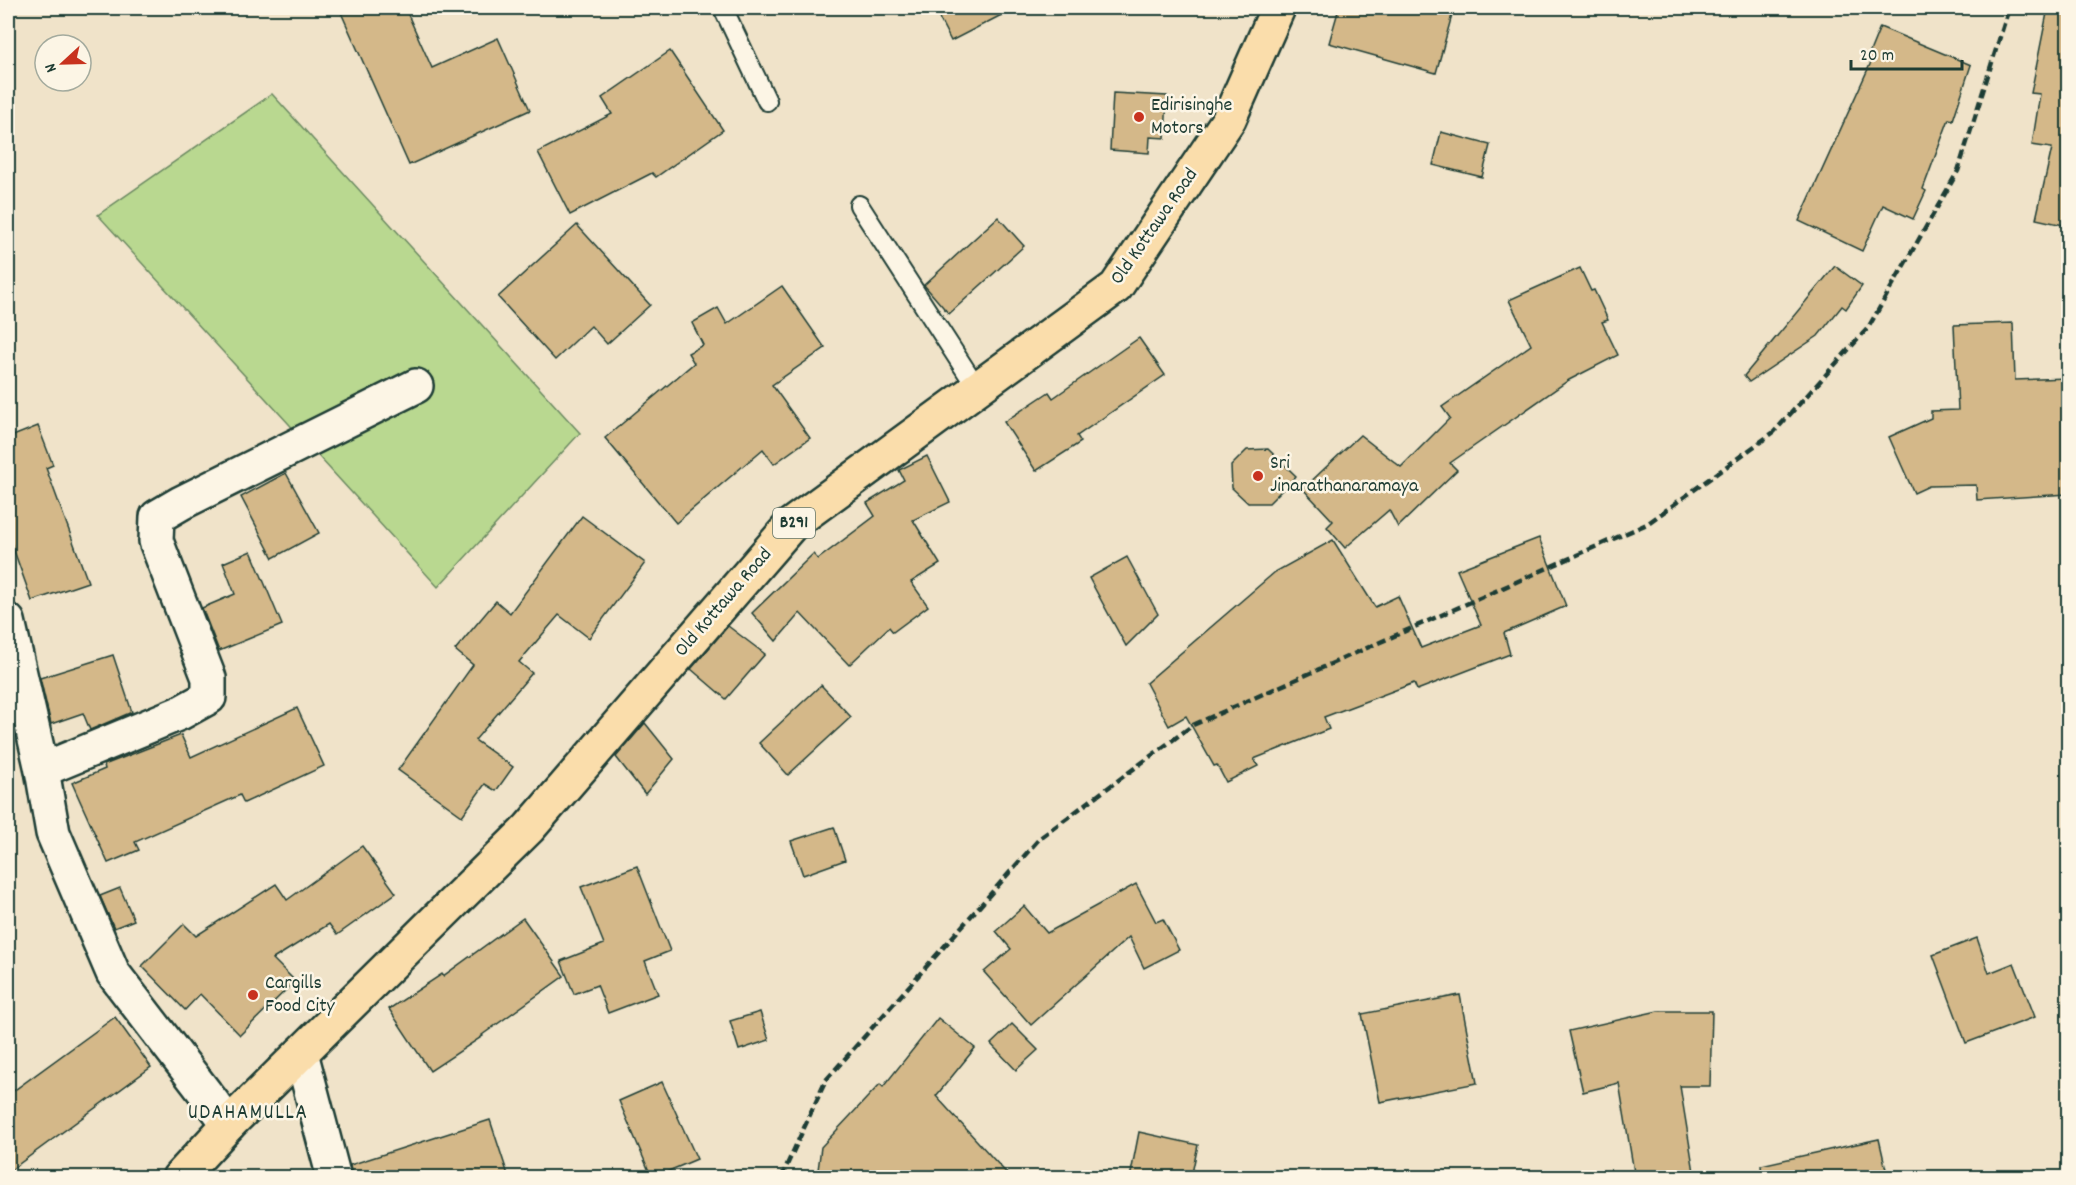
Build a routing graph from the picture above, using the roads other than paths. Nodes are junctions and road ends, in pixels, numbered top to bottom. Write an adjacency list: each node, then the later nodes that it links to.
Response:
1 (723, 8): 3 (lane)
2 (1278, 8): 6 (main road, Old Kottawa Road / B291)
3 (767, 101)
4 (859, 205): 6 (lane)
5 (416, 386): 9 (street)
6 (977, 388): 10 (main road, Old Kottawa Road / B291)
7 (8, 621): 8 (street)
8 (16, 700): 9 (street)
9 (42, 770): 11 (street)
10 (301, 1053): 11 (main road, Old Kottawa Road / B291); 13 (street)
11 (229, 1124): 12 (main road, Old Kottawa Road / B291)
12 (178, 1178)
13 (334, 1178)

